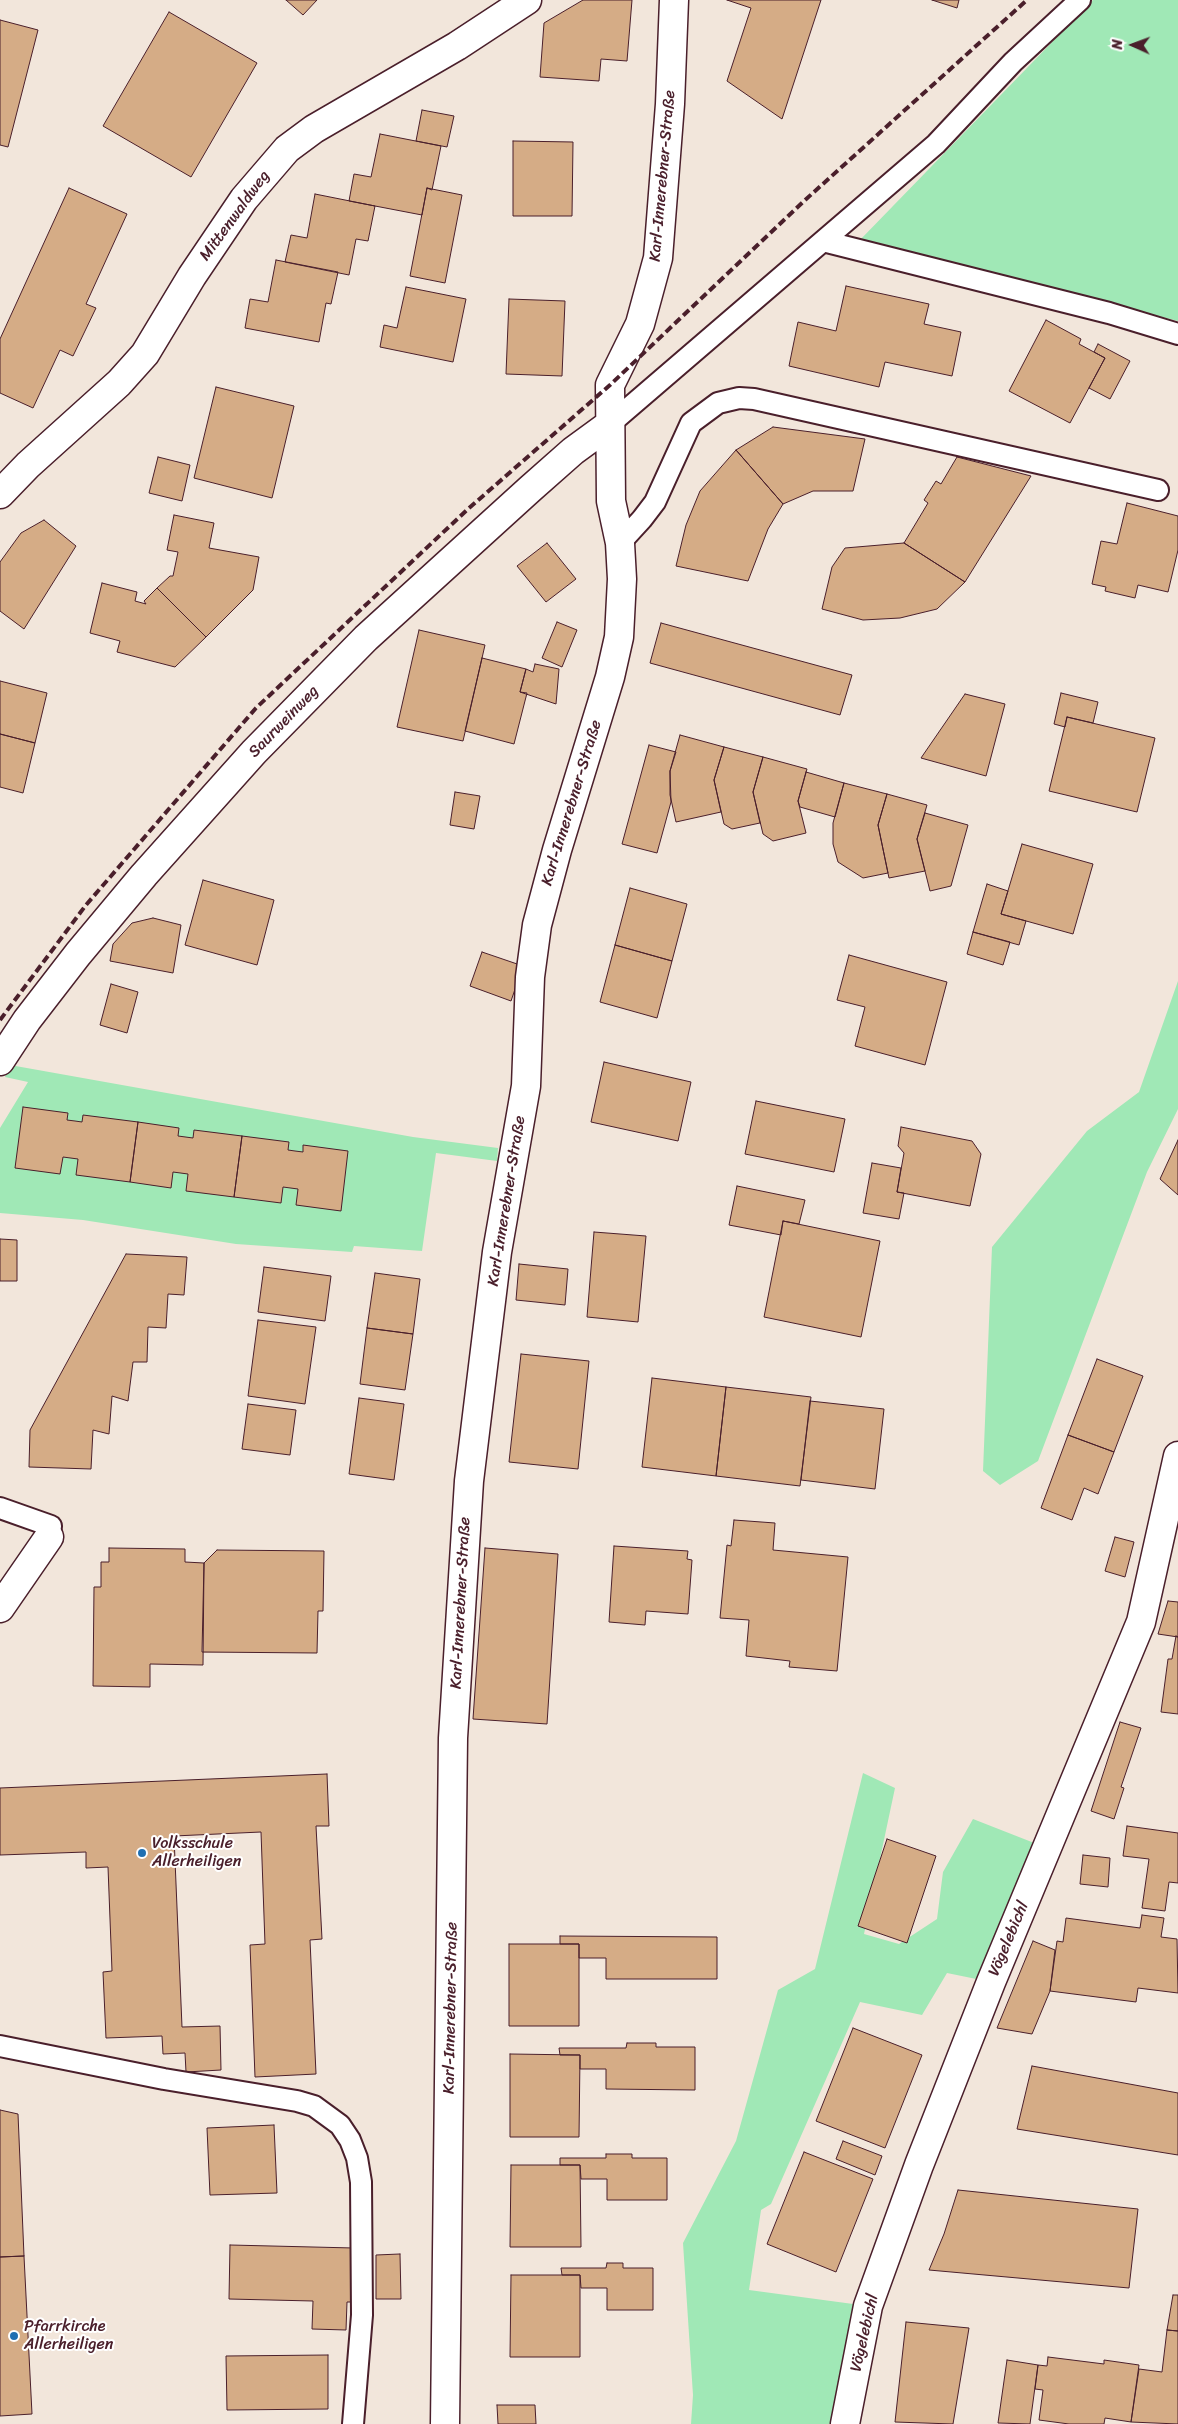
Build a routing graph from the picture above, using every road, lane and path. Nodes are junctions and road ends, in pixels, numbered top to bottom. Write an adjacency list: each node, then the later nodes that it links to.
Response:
1 (527, 0): 8 (street, Mittenwaldweg)
2 (674, 0): 6 (street, Karl-Innerebner-Straße)
3 (1080, 0): 4 (lane)
4 (823, 241): 5 (lane); 6 (lane)
5 (1178, 334)
6 (610, 424): 9 (street, Karl-Innerebner-Straße); 10 (street, Saurweinweg)
7 (1158, 490): 9 (lane)
8 (0, 494)
9 (620, 543): 17 (street, Karl-Innerebner-Straße)
10 (0, 1061)
11 (1178, 1456): 18 (street, Vögelebichl)
12 (0, 1508): 13 (lane)
13 (49, 1537): 14 (street)
14 (0, 1608)
15 (0, 2046): 16 (lane)
16 (353, 2424)
17 (445, 2424)
18 (845, 2424)

